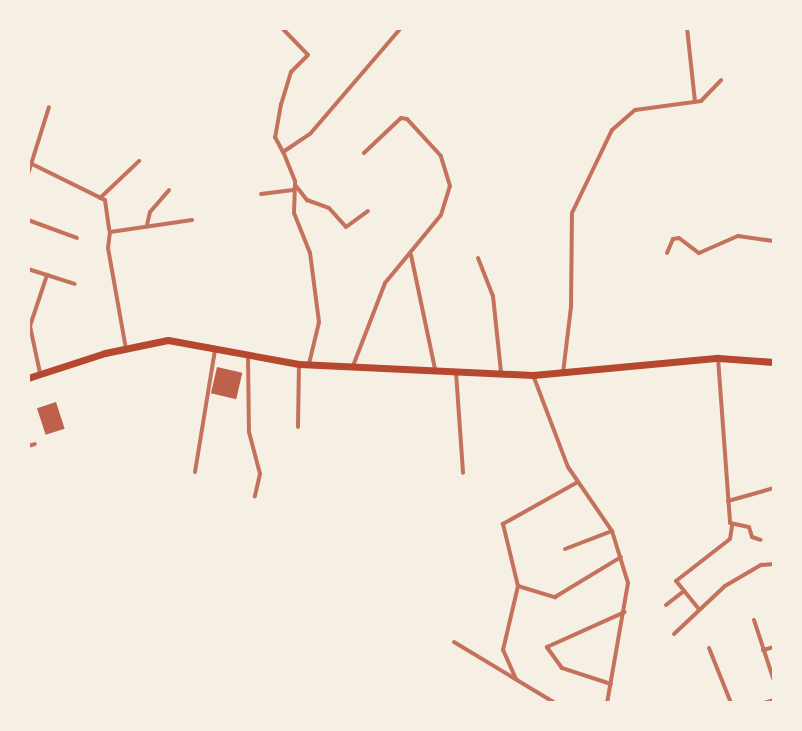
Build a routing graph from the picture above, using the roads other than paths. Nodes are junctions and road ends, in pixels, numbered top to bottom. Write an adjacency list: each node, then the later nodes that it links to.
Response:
1 (282, 28): 7 (street)
2 (401, 28): 7 (street)
3 (687, 28): 5 (street)
4 (721, 80): 5 (street)
5 (695, 102): 40 (street)
6 (49, 107): 10 (street)
7 (283, 152): 12 (street)
8 (364, 153): 24 (street)
9 (139, 161): 15 (street)
10 (32, 164): 11 (street); 15 (street)
11 (28, 174)
12 (295, 188): 14 (street); 16 (street); 35 (street)
13 (169, 190): 19 (street)
14 (261, 194)
15 (100, 198): 20 (street)
16 (368, 211)
17 (28, 220): 21 (street)
18 (192, 220): 19 (street)
19 (147, 225): 20 (street)
20 (110, 232): 30 (street)
21 (77, 238)
22 (774, 241): 23 (street)
23 (667, 253)
24 (411, 255): 36 (street); 37 (street)
25 (478, 258): 39 (street)
26 (28, 269): 27 (street)
27 (47, 275): 28 (street); 42 (street)
28 (75, 284)
29 (216, 348): 30 (highway); 31 (highway); 47 (street)
30 (126, 349): 42 (highway)
31 (248, 355): 34 (highway); 51 (street)
32 (718, 358): 33 (highway); 40 (highway); 52 (street)
33 (774, 362)
34 (299, 364): 35 (highway); 44 (street)
35 (309, 364): 36 (highway)
36 (352, 368): 37 (highway)
37 (435, 369): 38 (highway)
38 (455, 369): 39 (highway); 48 (street)
39 (501, 372): 41 (highway)
40 (563, 373): 41 (highway)
41 (533, 375): 49 (street)
42 (41, 376): 43 (highway)
43 (28, 378)
44 (298, 427)
45 (35, 444): 46 (street)
46 (28, 446)
47 (195, 472)
48 (463, 473)
49 (577, 482): 54 (street); 59 (street)
50 (774, 488): 52 (street)
51 (255, 496)
52 (728, 501): 53 (street)
53 (732, 526): 55 (street); 60 (street)
54 (612, 531): 56 (street); 57 (street)
55 (761, 540)
56 (565, 549)
57 (621, 557): 59 (street); 63 (street)
58 (774, 564): 62 (street)
59 (518, 586): 70 (street)
60 (684, 591): 61 (street); 62 (street)
61 (666, 605)
62 (699, 609): 65 (street)
63 (625, 612): 72 (street); 72 (street)
64 (754, 620): 69 (street)
65 (674, 634)
66 (454, 642): 70 (street)
67 (774, 647): 69 (street)
68 (709, 648): 76 (street)
69 (763, 650): 71 (street)
70 (517, 680): 74 (street)
71 (774, 681)
72 (611, 684): 75 (street)
73 (774, 700): 77 (street)
74 (555, 703)
75 (607, 703)
76 (731, 703)
77 (764, 703)

